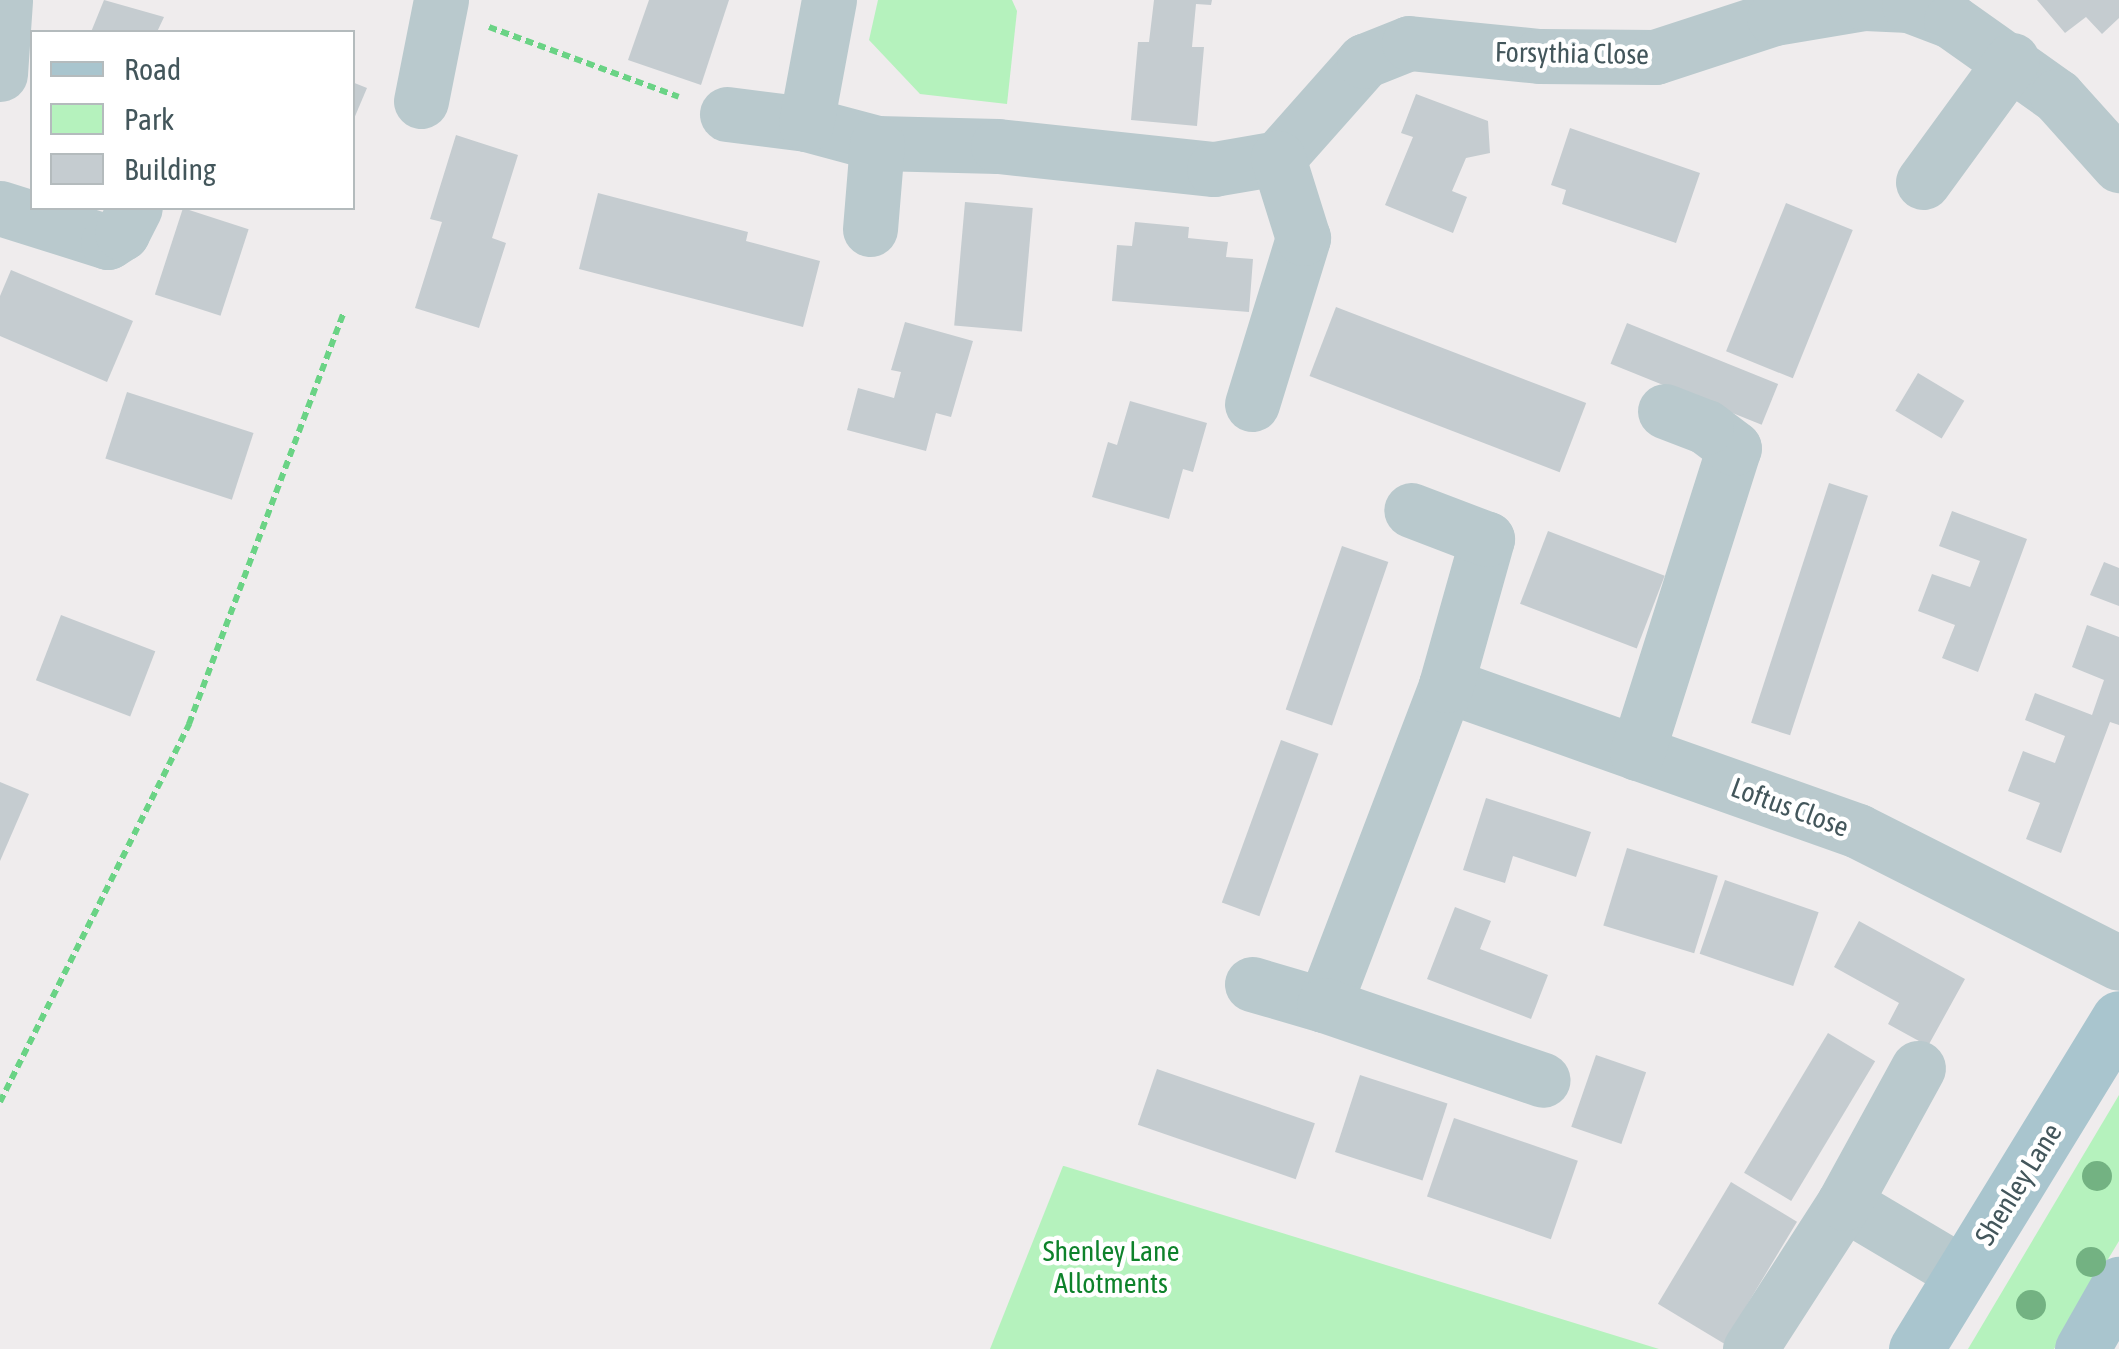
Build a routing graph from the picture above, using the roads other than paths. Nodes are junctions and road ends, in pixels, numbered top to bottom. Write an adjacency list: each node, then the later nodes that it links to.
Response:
1 (5, 0): 6 (street)
2 (829, 0): 9 (street)
3 (441, 4): 7 (street)
4 (1769, 9): 5 (street, Forsythia Close); 11 (street, Forsythia Close)
5 (2012, 60): 12 (street, Forsythia Close); 13 (street)
6 (0, 74)
7 (421, 100)
8 (727, 114): 9 (street)
9 (806, 124): 10 (street)
10 (878, 143): 11 (street); 16 (street)
11 (1278, 158): 17 (street)
12 (2119, 165)
13 (1923, 182)
14 (0, 208): 15 (street)
15 (134, 210)
16 (870, 229)
17 (1252, 404)
18 (1666, 411): 21 (street)
19 (1411, 510): 20 (street)
20 (1446, 684): 21 (street, Loftus Close); 24 (street)
21 (1637, 752): 22 (street, Loftus Close)
22 (2119, 963)
23 (1252, 984): 24 (street)
24 (1324, 1004): 27 (street)
25 (2119, 1018): 29 (main road, Shenley Lane)
26 (1918, 1068): 28 (street)
27 (1543, 1080)
28 (1844, 1203): 29 (street); 31 (street)
29 (1962, 1272): 32 (main road, Shenley Lane)
30 (2119, 1284): 33 (main road)
31 (1750, 1349)
32 (1916, 1349)
33 (2082, 1349)

